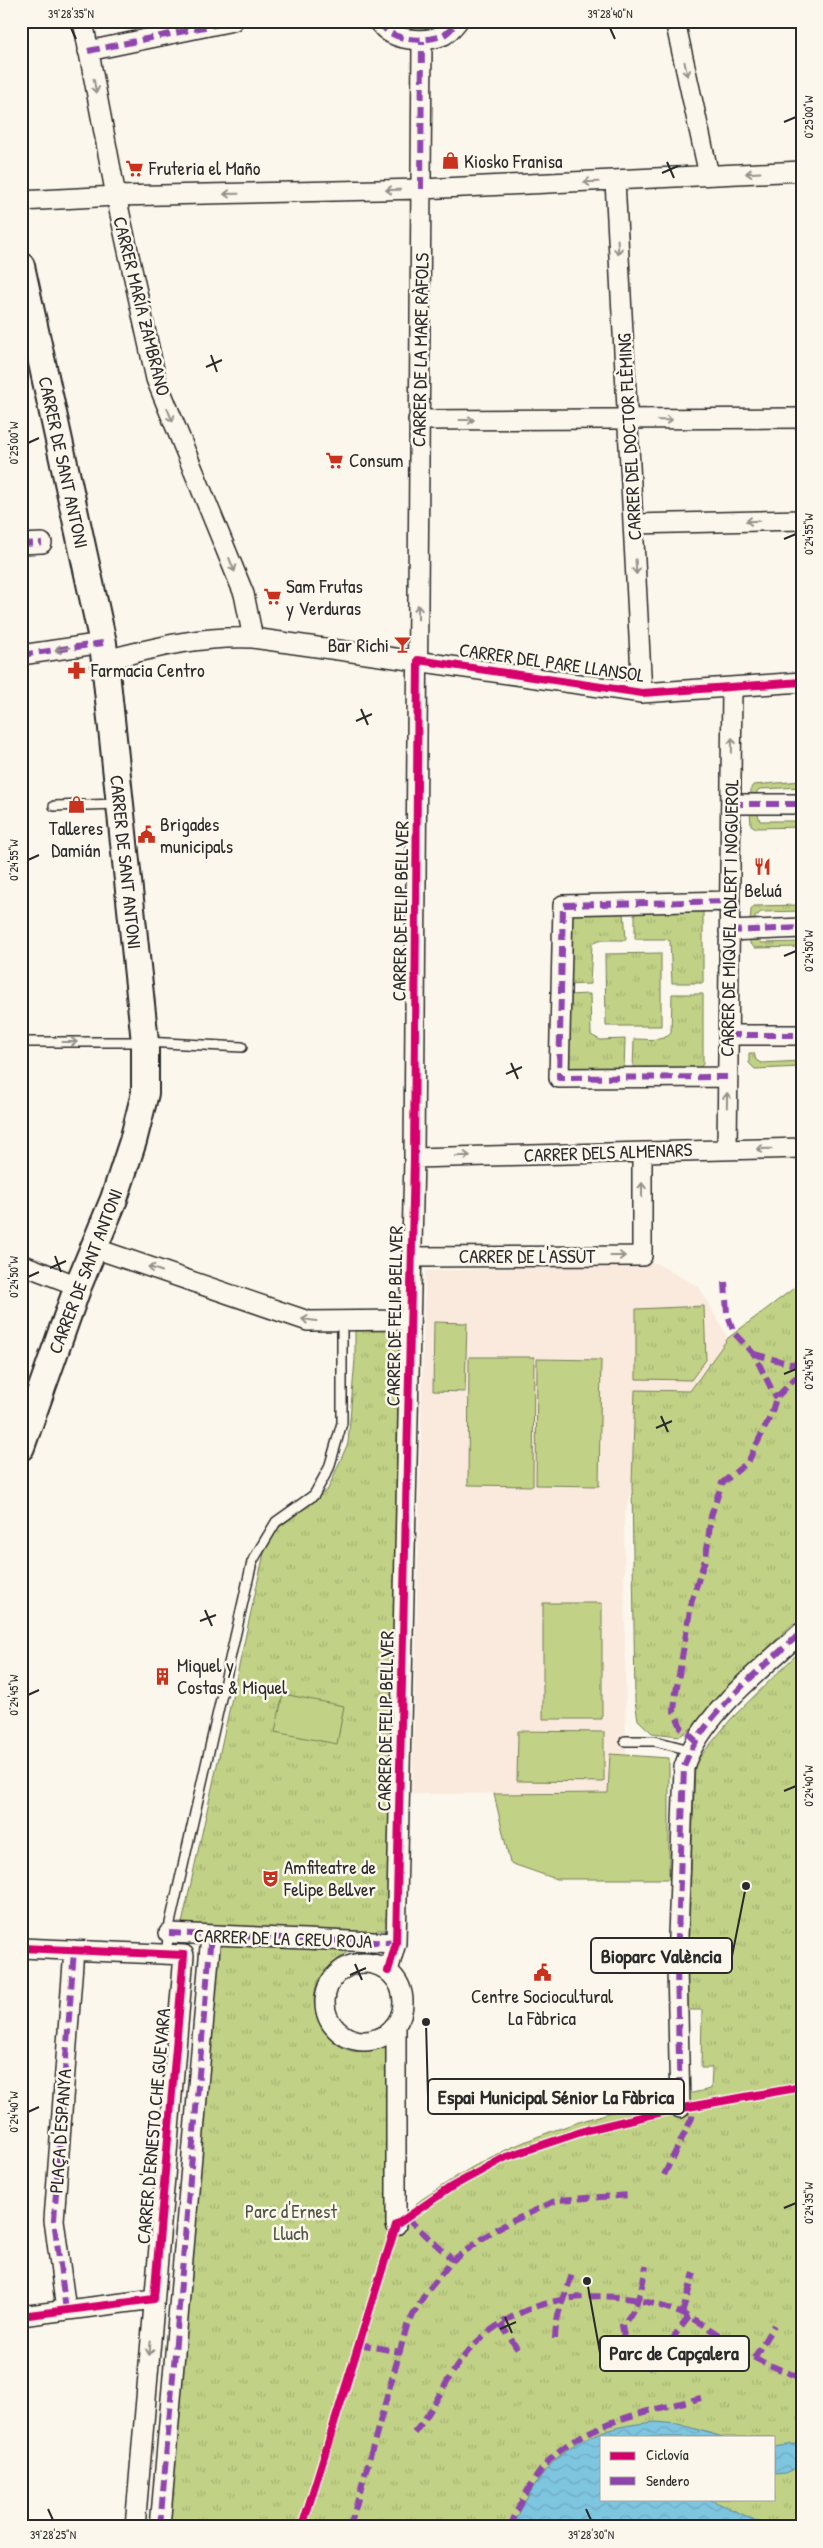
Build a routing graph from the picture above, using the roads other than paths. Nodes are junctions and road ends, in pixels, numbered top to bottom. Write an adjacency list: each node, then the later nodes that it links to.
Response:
1 (83, 21): 7 (street, CARRER MARÍA ZAMBRANO)
2 (233, 21): 7 (street)
3 (378, 21): 6 (street)
4 (458, 21): 6 (street)
5 (675, 21): 9 (street, one-way to 9)
6 (422, 41): 11 (street, CARRER DE LA MARE RÀFOLS)
7 (88, 51): 12 (street, CARRER MARÍA ZAMBRANO, one-way to 12)
8 (802, 171): 9 (street, one-way to 9)
9 (709, 175): 10 (street)
10 (615, 181): 11 (street, one-way to 11); 17 (street, CARRER DEL DOCTOR FLÈMING, one-way to 17)
11 (421, 189): 12 (street, one-way to 12); 16 (street, CARRER DE LA MARE RÀFOLS)
12 (116, 196): 13 (street); 22 (street, CARRER MARÍA ZAMBRANO, one-way to 22)
13 (21, 201)
14 (21, 266): 23 (street, CARRER DE SANT ANTONI)
15 (802, 418): 17 (street, one-way to 15)
16 (418, 420): 17 (street, one-way to 17); 25 (street, CARRER DE LA MARE RÀFOLS, one-way to 16)
17 (628, 420): 19 (street, CARRER DEL DOCTOR FLÈMING)
18 (802, 520): 19 (street, one-way to 19)
19 (634, 524): 28 (street, CARRER DEL DOCTOR FLÈMING, one-way to 28)
20 (42, 543): 21 (street)
21 (21, 544)
22 (253, 638): 23 (street, CARRER DEL PARE LLANSOL); 25 (street, CARRER DEL PARE LLANSOL)
23 (104, 651): 24 (street, CARRER DEL PARE LLANSOL, one-way to 24); 29 (street, CARRER DE SANT ANTONI)
24 (21, 656)
25 (418, 660): 28 (street, CARRER DEL PARE LLANSOL); 45 (street, CARRER DE FELIP BELLVER)
26 (802, 682): 27 (street, CARRER DEL PARE LLANSOL)
27 (732, 687): 28 (street, CARRER DEL PARE LLANSOL); 30 (street, CARRER DE MIQUEL ADLERT I NOGUEROL, one-way to 27)
28 (642, 693)
29 (120, 804): 32 (lane); 39 (street, CARRER DE SANT ANTONI)
30 (731, 804): 31 (street); 33 (street, CARRER DE MIQUEL ADLERT I NOGUEROL)
31 (802, 804)
32 (54, 806)
33 (730, 901): 35 (street, CARRER DE MIQUEL ADLERT I NOGUEROL); 41 (street)
34 (802, 928): 35 (street)
35 (729, 931): 36 (street, CARRER DE MIQUEL ADLERT I NOGUEROL)
36 (728, 1035): 37 (street); 41 (street, CARRER DE MIQUEL ADLERT I NOGUEROL)
37 (802, 1035)
38 (21, 1042): 39 (lane, one-way to 39)
39 (145, 1042): 40 (lane); 46 (street, CARRER DE SANT ANTONI)
40 (242, 1047)
41 (727, 1077): 43 (street, CARRER DE MIQUEL ADLERT I NOGUEROL, one-way to 41)
42 (802, 1148): 43 (street, CARRER DELS ALMENARS, one-way to 43)
43 (726, 1149): 44 (street, CARRER DELS ALMENARS)
44 (642, 1152): 45 (street, CARRER DELS ALMENARS, one-way to 44); 47 (street, CARRER DE L'ASSUT, one-way to 44)
45 (414, 1158): 47 (street, CARRER DE FELIP BELLVER)
46 (94, 1248): 49 (street, CARRER DE SANT ANTONI); 51 (street, one-way to 46)
47 (412, 1257): 50 (street, CARRER DE FELIP BELLVER)
48 (21, 1264): 49 (street)
49 (78, 1286): 52 (street, CARRER DE SANT ANTONI)
50 (410, 1320): 51 (street); 58 (street, CARRER DE FELIP BELLVER)
51 (342, 1321): 56 (lane)
52 (21, 1447)
53 (802, 1632): 55 (street)
54 (626, 1741): 55 (lane)
55 (690, 1750): 64 (street)
56 (169, 1934): 57 (street, CARRER DE LA CREU ROJA); 61 (lane)
57 (211, 1935): 58 (street, CARRER DE LA CREU ROJA); 70 (street)
58 (396, 1942): 62 (street, CARRER DE FELIP BELLVER)
59 (21, 1948): 60 (street)
60 (74, 1950): 61 (street); 67 (street, PLAÇA D'ESPANYA)
61 (175, 1955): 66 (street, CARRER D'ERNESTO CHE GUEVARA)
62 (388, 1971): 63 (street); 63 (street)
63 (396, 2024): 65 (street)
64 (680, 2108)
65 (396, 2225)
66 (154, 2299): 67 (street); 69 (street, CARRER D'ERNESTO CHE GUEVARA, one-way to 69)
67 (66, 2310): 68 (street)
68 (21, 2316)
69 (135, 2527)
70 (160, 2527)

